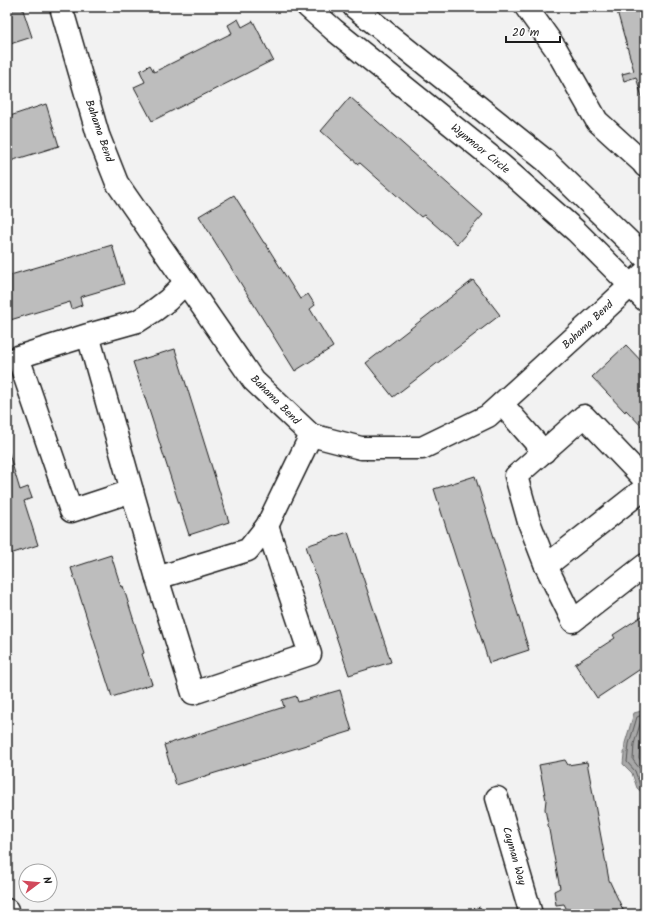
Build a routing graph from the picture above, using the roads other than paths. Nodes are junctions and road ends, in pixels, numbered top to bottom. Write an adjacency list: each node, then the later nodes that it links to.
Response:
1 (61, 7): 8 (street, Bahama Bend)
2 (308, 7): 5 (street, Wynmoor Circle)
3 (526, 7): 6 (street)
4 (358, 8): 5 (street); 7 (street)
5 (334, 30): 9 (street, Wynmoor Circle)
6 (645, 166)
7 (645, 257)
8 (186, 282): 10 (street); 12 (street, Bahama Bend)
9 (640, 286): 11 (street, Bahama Bend)
10 (88, 335): 16 (street); 16 (street)
11 (502, 404): 12 (street, Bahama Bend); 13 (street)
12 (311, 435): 17 (street)
13 (544, 452): 14 (street); 19 (street)
14 (645, 480)
15 (645, 488): 19 (street)
16 (132, 491): 20 (street)
17 (268, 526): 20 (street); 20 (street)
18 (645, 565): 19 (street)
19 (546, 566)
20 (157, 578)
21 (497, 798): 24 (street, Cayman Way)
22 (7, 910): 23 (street)
23 (8, 914)
24 (531, 914)

